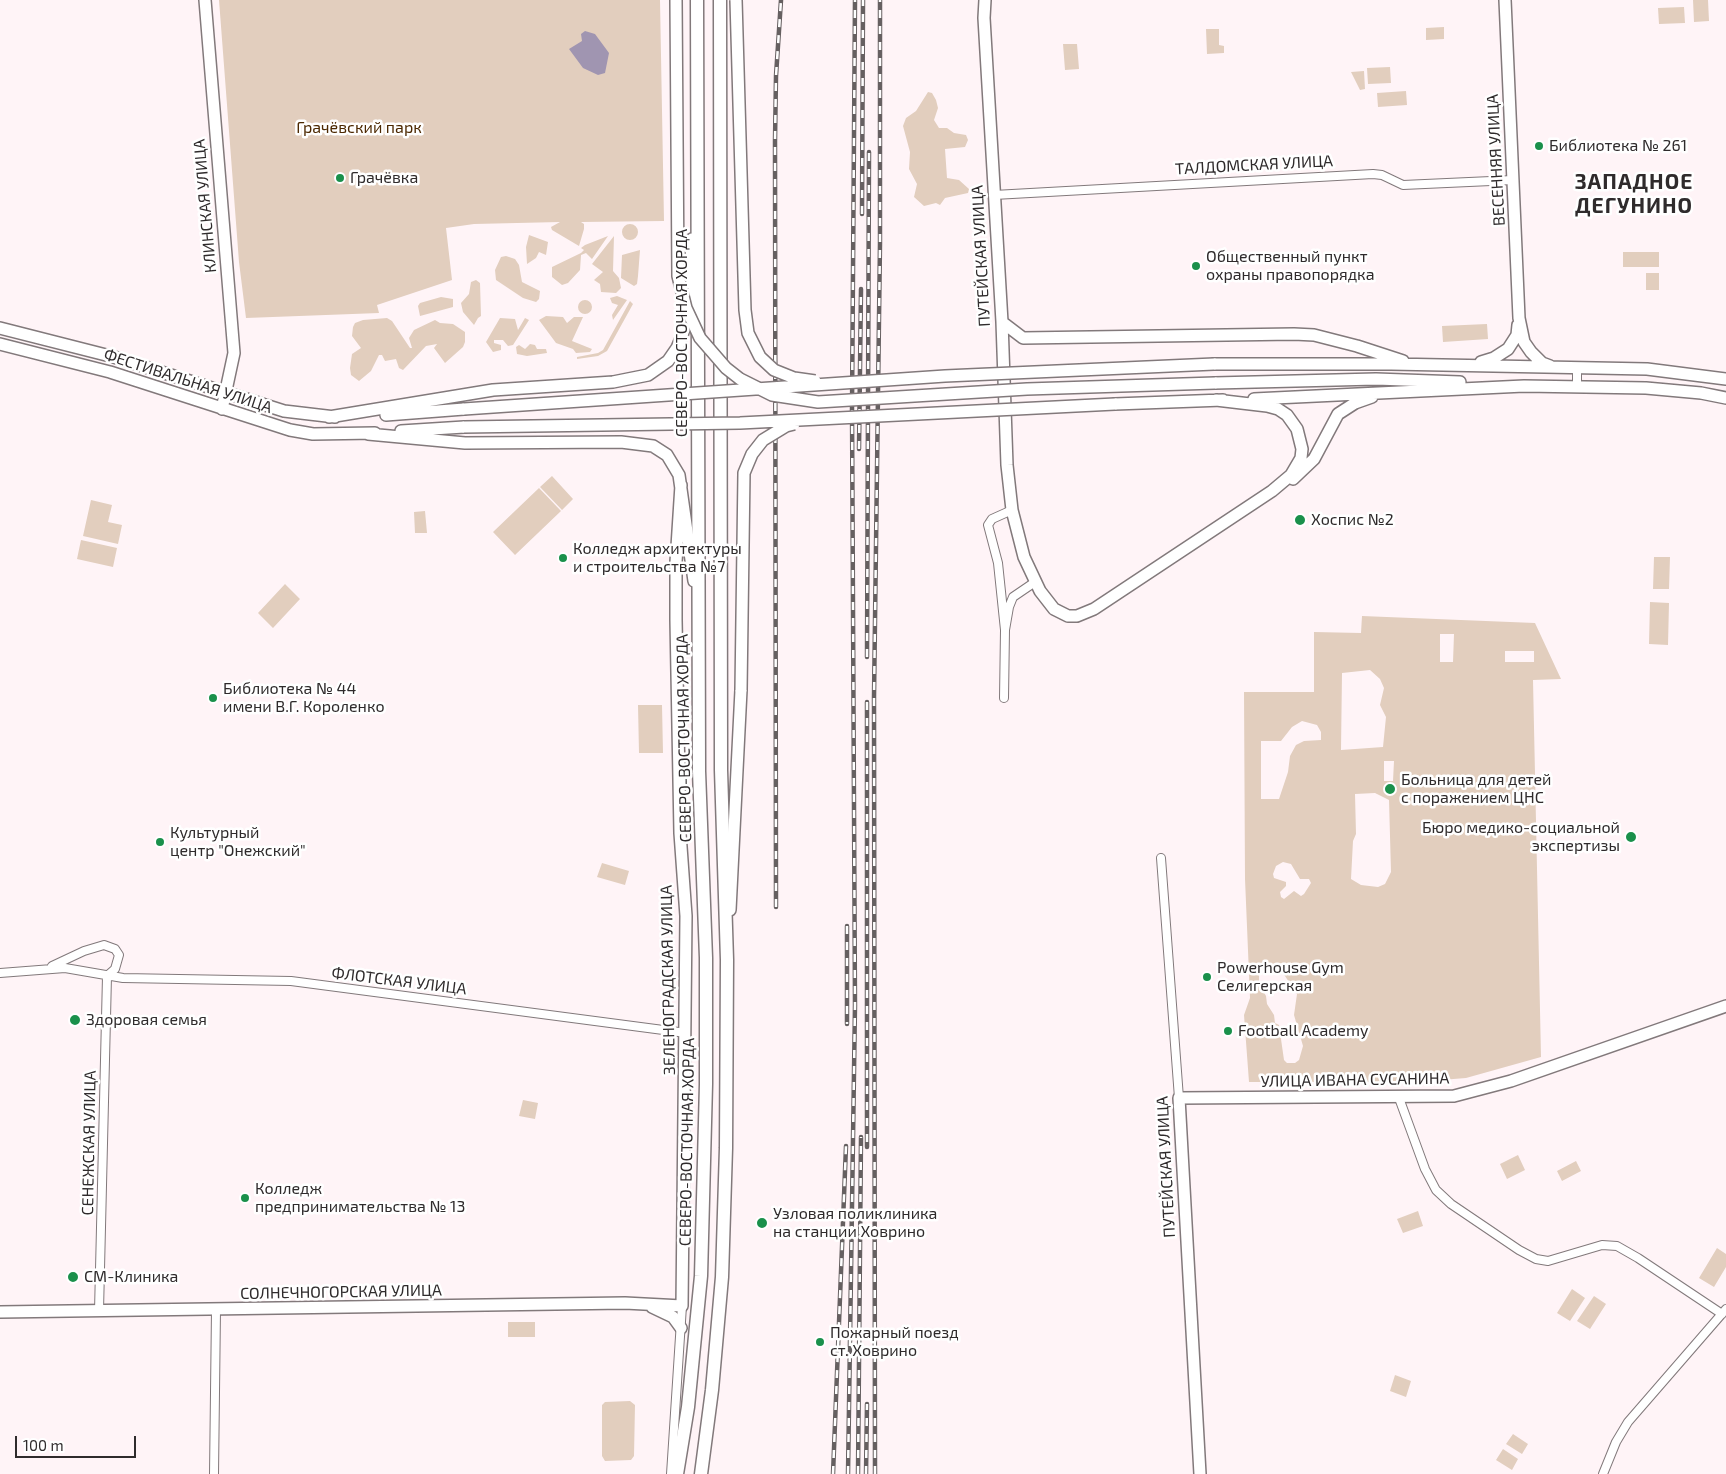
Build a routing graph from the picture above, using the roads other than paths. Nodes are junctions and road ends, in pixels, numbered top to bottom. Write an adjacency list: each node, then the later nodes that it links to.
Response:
1 (204, 0): 23 (main road, КЛИНСКАЯ УЛИЦА)
2 (676, 0): 21 (main road, bridge)
3 (697, 0): 8 (main road, СЕВЕРО-ВОСТОЧНАЯ ХОРДА)
4 (720, 0): 39 (main road)
5 (736, 0): 20 (main road, bridge)
6 (984, 0): 10 (main road, ПУТЕЙСКАЯ УЛИЦА)
7 (1505, 0): 9 (main road, ВЕСЕННЯЯ УЛИЦА)
8 (698, 160): 28 (main road); 36 (main road, СЕВЕРО-ВОСТОЧНАЯ ХОРДА)
9 (1513, 180): 10 (street, ТАЛДОМСКАЯ УЛИЦА); 11 (main road, ВЕСЕННЯЯ УЛИЦА)
10 (994, 195): 12 (main road, ПУТЕЙСКАЯ УЛИЦА)
11 (1519, 318): 16 (main road, ВЕСЕННЯЯ УЛИЦА); 17 (main road, ВЕСЕННЯЯ УЛИЦА)
12 (1002, 322): 15 (main road); 33 (main road, ПУТЕЙСКАЯ УЛИЦА)
13 (0, 328): 23 (main road, ФЕСТИВАЛЬНАЯ УЛИЦА)
14 (0, 344): 27 (main road, ФЕСТИВАЛЬНАЯ УЛИЦА)
15 (1414, 364): 16 (main road); 20 (main road, bridge)
16 (1469, 365): 17 (main road)
17 (1553, 367): 18 (main road)
18 (1577, 367): 19 (main road); 22 (street)
19 (1726, 379)
20 (847, 383): 28 (main road, bridge)
21 (1524, 386): 22 (main road); 24 (main road)
22 (1577, 386): 25 (main road)
23 (226, 392): 27 (main road, КЛИНСКАЯ УЛИЦА); 28 (main road, ФЕСТИВАЛЬНАЯ УЛИЦА)
24 (1386, 392): 26 (main road); 32 (main road)
25 (1726, 398)
26 (1216, 400): 29 (main road, bridge); 32 (main road)
27 (222, 409): 30 (main road, ФЕСТИВАЛЬНАЯ УЛИЦА)
28 (329, 417)
29 (839, 418): 30 (main road, bridge); 39 (main road, bridge)
30 (368, 434): 31 (main road)
31 (681, 485): 36 (main road); 44 (main road, ЗЕЛЕНОГРАДСКАЯ УЛИЦА)
32 (1272, 491): 34 (main road, ПУТЕЙСКАЯ УЛИЦА)
33 (1012, 510): 34 (main road, ПУТЕЙСКАЯ УЛИЦА); 35 (street)
34 (1035, 582): 35 (street)
35 (1005, 630): 37 (street)
36 (700, 665): 56 (main road, СЕВЕРО-ВОСТОЧНАЯ ХОРДА)
37 (1004, 698)
38 (1161, 858): 45 (street, ПУТЕЙСКАЯ УЛИЦА)
39 (728, 960): 57 (main road)
40 (48, 968): 41 (street, ФЛОТСКАЯ УЛИЦА); 42 (street, ФЛОТСКАЯ УЛИЦА); 42 (street, ФЛОТСКАЯ УЛИЦА)
41 (0, 973)
42 (107, 976): 44 (street, ФЛОТСКАЯ УЛИЦА); 50 (street, СЕНЕЖСКАЯ УЛИЦА)
43 (1726, 1006): 46 (main road, УЛИЦА ИВАНА СУСАНИНА)
44 (686, 1033): 48 (main road, ЗЕЛЕНОГРАДСКАЯ УЛИЦА)
45 (1179, 1098): 46 (main road, УЛИЦА ИВАНА СУСАНИНА); 58 (main road, ПУТЕЙСКАЯ УЛИЦА)
46 (1400, 1098): 52 (street)
47 (646, 1304): 48 (main road, СОЛНЕЧНОГОРСКАЯ УЛИЦА); 49 (main road, СОЛНЕЧНОГОРСКАЯ УЛИЦА); 53 (main road)
48 (682, 1306): 53 (street, ЗЕЛЕНОГРАДСКАЯ УЛИЦА)
49 (216, 1310): 50 (main road, СОЛНЕЧНОГОРСКАЯ УЛИЦА); 54 (street)
50 (99, 1311): 51 (main road, СОЛНЕЧНОГОРСКАЯ УЛИЦА)
51 (0, 1312)
52 (1724, 1312): 59 (street)
53 (681, 1328): 55 (street, ЗЕЛЕНОГРАДСКАЯ УЛИЦА)
54 (214, 1474)
55 (671, 1474)
56 (677, 1474)
57 (700, 1474)
58 (1200, 1474)
59 (1603, 1474)

